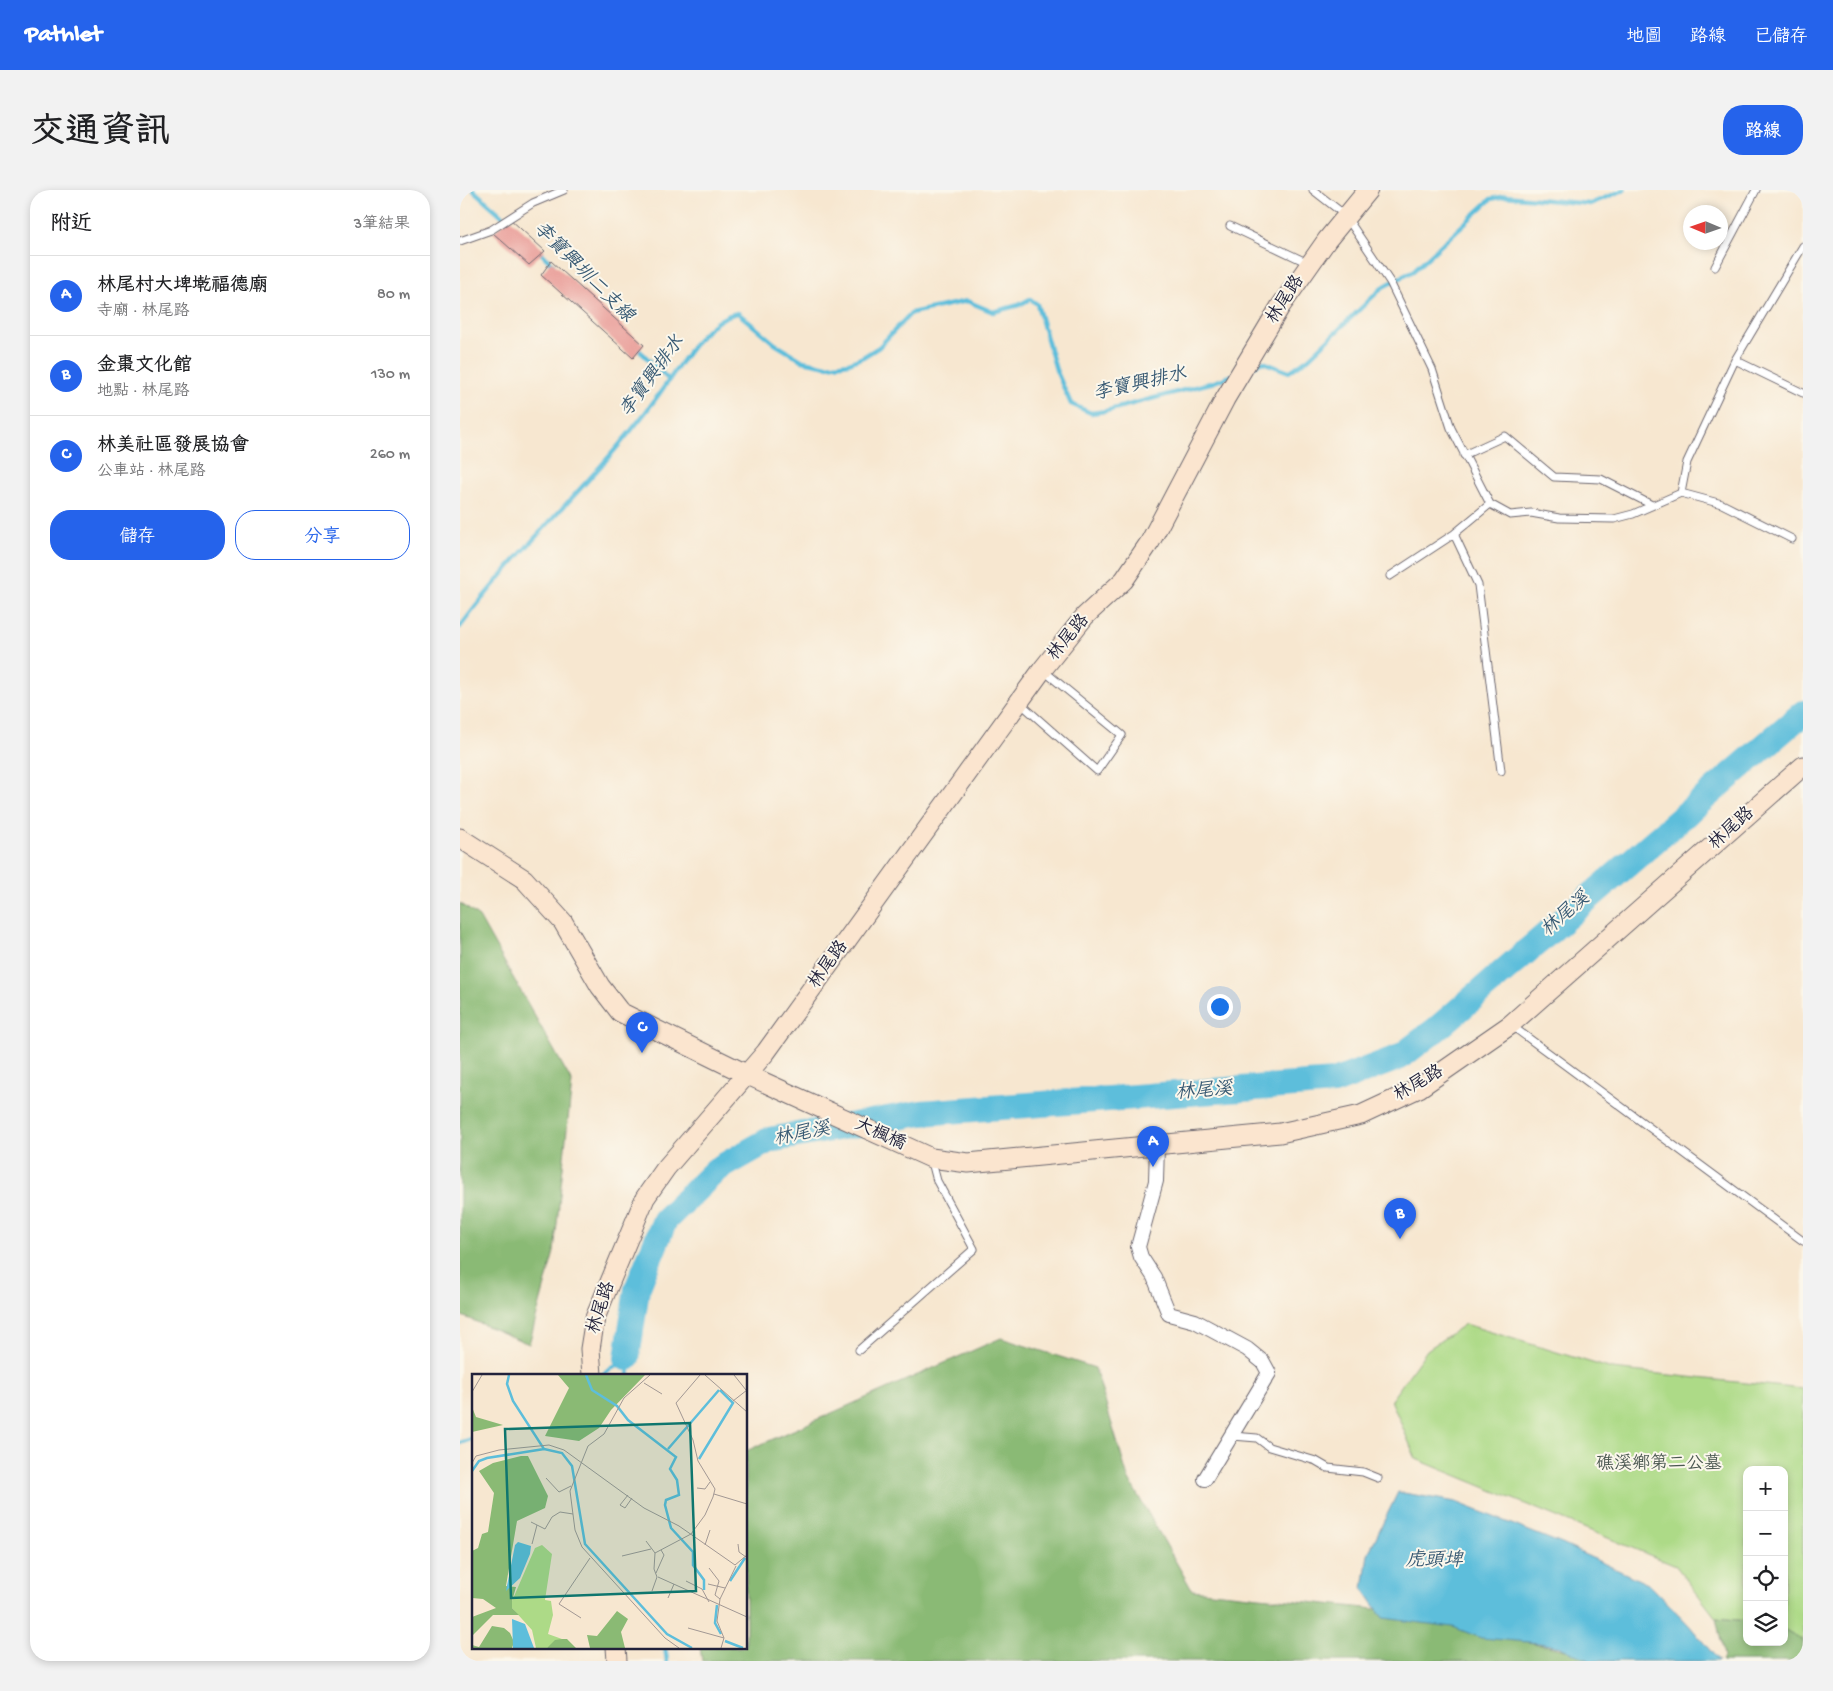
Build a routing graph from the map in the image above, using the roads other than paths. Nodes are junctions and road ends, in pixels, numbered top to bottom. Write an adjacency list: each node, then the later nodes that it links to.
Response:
1 (564, 190): 7 (lane)
2 (1313, 190): 5 (lane)
3 (1368, 190): 5 (street, 林尾路)
4 (1756, 190): 10 (lane)
5 (1345, 215): 9 (street, 林尾路); 13 (lane)
6 (1230, 226): 9 (lane)
7 (460, 241)
8 (1803, 246): 11 (lane)
9 (1310, 264): 20 (street, 林尾路)
10 (1715, 267)
11 (1735, 360): 12 (lane); 14 (lane)
12 (1803, 393)
13 (1464, 455): 15 (lane); 16 (lane)
14 (1681, 493): 16 (lane); 18 (lane)
15 (1490, 504): 16 (lane); 17 (lane)
16 (1652, 505)
17 (1454, 534): 19 (lane); 23 (lane)
18 (1792, 539)
19 (1390, 576)
20 (1042, 670): 21 (street, 林尾路); 21 (lane)
21 (1018, 702): 26 (street, 林尾路)
22 (1803, 766): 25 (street, 林尾路)
23 (1501, 771)
24 (460, 838): 26 (street)
25 (1510, 1025): 27 (street, 林尾路); 29 (lane)
26 (748, 1075): 28 (street, 大楓橋); 31 (street, 林尾路)
27 (1157, 1145): 28 (street, 林尾路); 32 (street)
28 (931, 1158): 30 (lane)
29 (1803, 1241)
30 (859, 1350)
31 (592, 1374)
32 (1232, 1436): 33 (lane); 34 (street)
33 (1378, 1478)
34 (1205, 1479)
35 (616, 1648): 36 (street)
36 (617, 1661)

